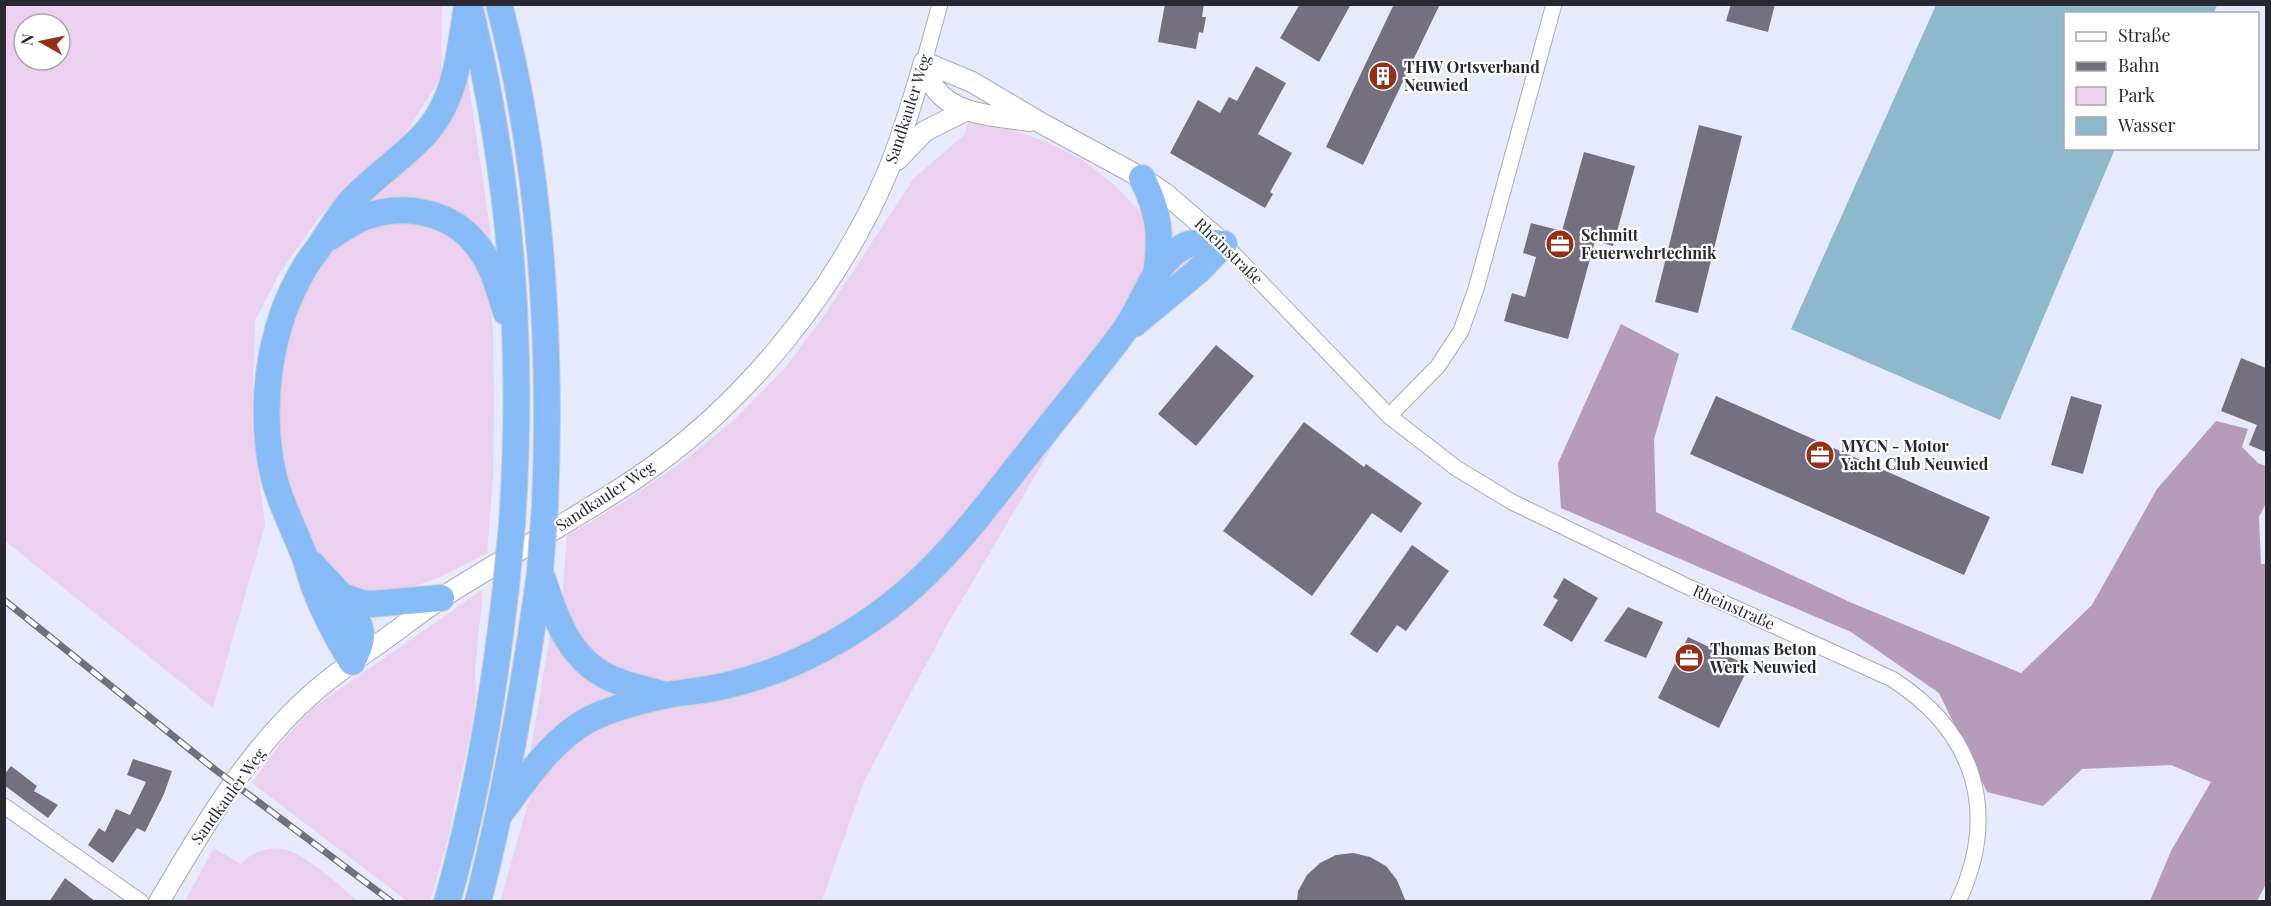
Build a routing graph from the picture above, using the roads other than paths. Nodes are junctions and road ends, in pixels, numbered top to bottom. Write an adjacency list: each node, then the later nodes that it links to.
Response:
1 (468, 4): 10 (highway); 14 (highway)
2 (499, 4): 17 (highway, bridge)
3 (940, 4): 5 (street, Sandkauler Weg)
4 (1554, 4): 15 (street)
5 (924, 62): 6 (street, Rheinstraße); 7 (street, Rheinstraße); 8 (street, Sandkauler Weg)
6 (967, 110): 7 (street, Rheinstraße); 8 (street)
7 (1041, 123): 9 (street, Rheinstraße)
8 (887, 174): 19 (street, Sandkauler Weg)
9 (1142, 178): 11 (street, Rheinstraße); 12 (highway)
10 (323, 242): 14 (highway); 16 (highway)
11 (1224, 244): 12 (highway); 13 (highway); 15 (street, Rheinstraße)
12 (1156, 273): 13 (highway)
13 (1125, 332): 21 (highway)
14 (517, 349): 26 (highway, bridge)
15 (1389, 416): 28 (street, Rheinstraße)
16 (304, 555): 18 (highway); 20 (highway)
17 (540, 572): 21 (highway); 23 (highway)
18 (339, 595): 19 (highway); 20 (highway)
19 (441, 598): 20 (street, Sandkauler Weg)
20 (352, 662): 25 (street, Sandkauler Weg)
21 (666, 695): 23 (highway)
22 (4, 806): 24 (street)
23 (499, 815): 27 (highway)
24 (141, 902)
25 (159, 902)
26 (447, 902)
27 (478, 902)
28 (1958, 902)

